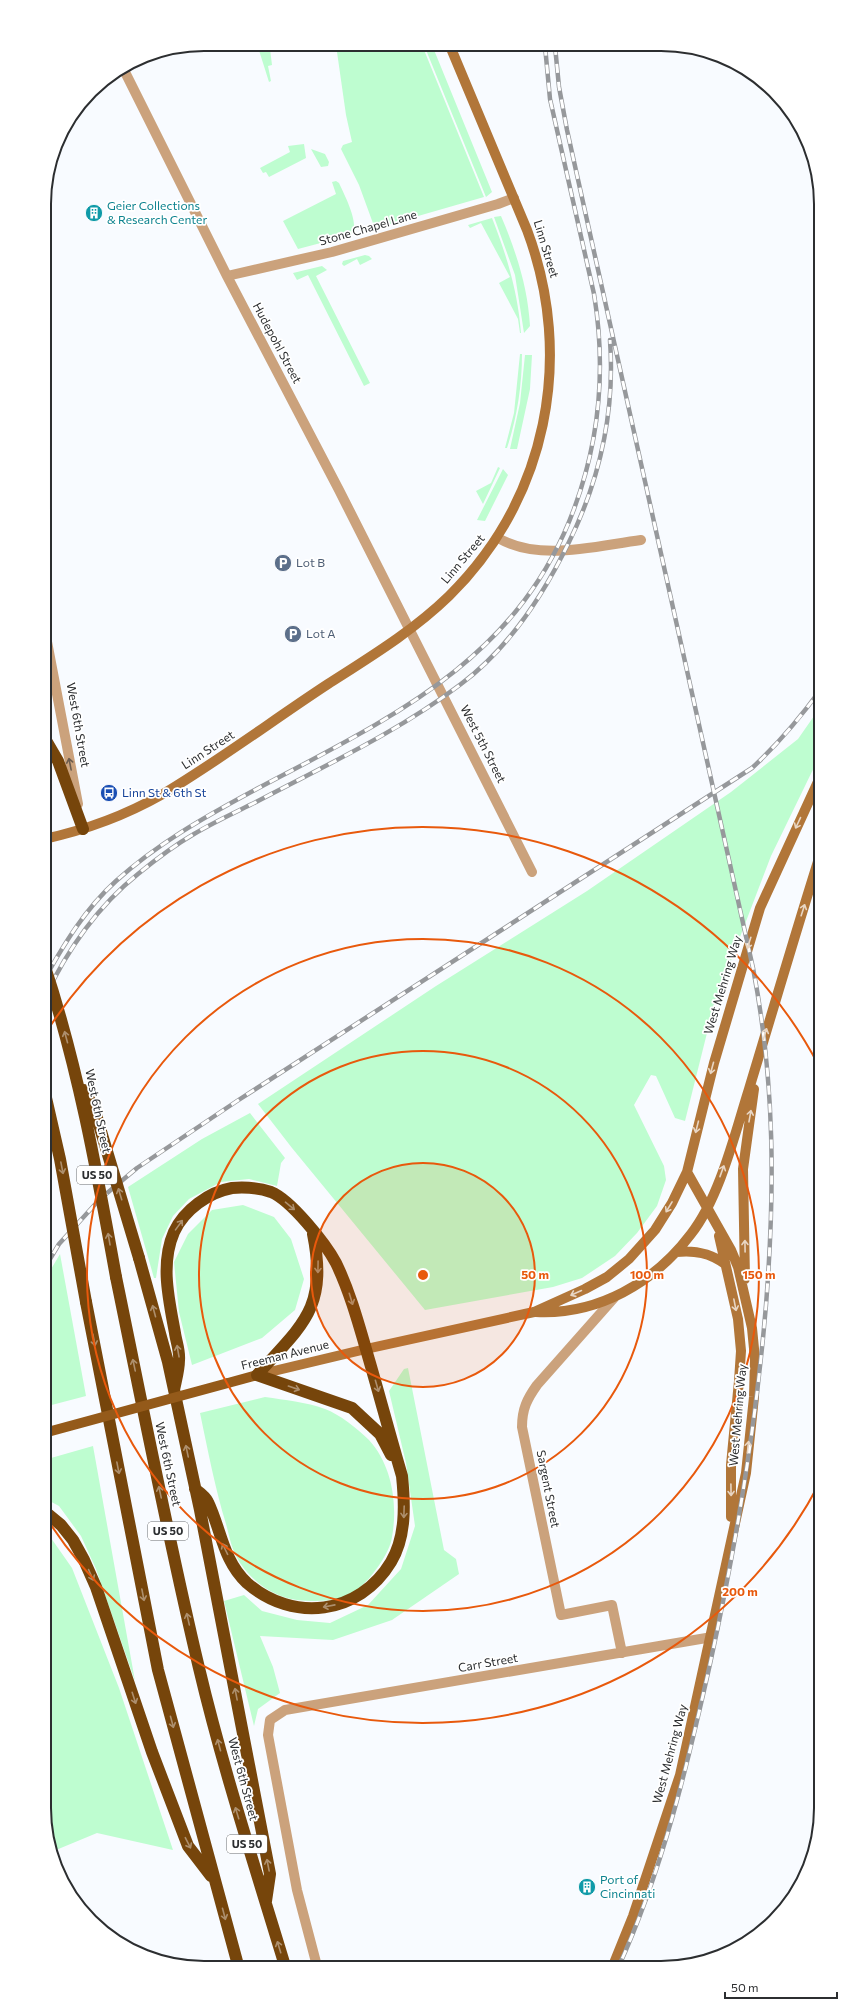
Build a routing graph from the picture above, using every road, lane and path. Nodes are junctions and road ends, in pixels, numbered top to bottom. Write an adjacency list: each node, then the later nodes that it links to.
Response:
1 (452, 51): 4 (main road, Linn Street)
2 (459, 51): 4 (main road, Linn Street)
3 (125, 72): 6 (street, Hudepohl Street)
4 (468, 88): 5 (main road, Linn Street)
5 (514, 198): 6 (street, Stone Chapel Lane); 7 (main road, Linn Street)
6 (227, 276): 9 (street, Hudepohl Street)
7 (498, 538): 8 (street); 9 (main road, Linn Street)
8 (641, 540)
9 (410, 629): 13 (main road, Linn Street); 15 (street, West 5th Street)
10 (51, 662): 13 (street, West 6th Street, one-way to 10)
11 (51, 749): 13 (highway)
12 (814, 790): 21 (main road, West Mehring Way, one-way to 21)
13 (83, 829): 14 (main road, Linn Street)
14 (51, 837)
15 (532, 872)
16 (814, 875): 18 (main road, one-way to 16)
17 (51, 988): 19 (highway, West 6th Street / US 50, one-way to 17, bridge)
18 (758, 1060): 22 (main road, one-way to 18); 28 (main road, one-way to 18)
19 (76, 1074): 32 (highway, one-way to 19, bridge); 41 (highway, West 6th Street / US 50, one-way to 19, bridge)
20 (51, 1121): 40 (highway, US 50, one-way to 40, bridge)
21 (687, 1172): 22 (main road, West Mehring Way); 29 (main road, Freeman Avenue, one-way to 29)
22 (707, 1207): 23 (main road, West Mehring Way); 25 (main road, Freeman Avenue)
23 (717, 1226): 26 (main road, West Mehring Way); 28 (main road, West Mehring Way)
24 (312, 1229): 30 (highway, one-way to 30); 31 (highway, one-way to 31); 32 (highway, one-way to 24)
25 (676, 1252): 26 (main road); 27 (main road, Freeman Avenue)
26 (725, 1264): 37 (main road, West Mehring Way, one-way to 37)
27 (614, 1298): 29 (main road, Freeman Avenue); 39 (street, Sargent Street)
28 (745, 1299): 37 (main road, West Mehring Way, one-way to 28)
29 (534, 1312): 30 (main road, Freeman Avenue)
30 (366, 1348): 31 (main road, Freeman Avenue); 34 (highway, one-way to 34)
31 (257, 1375): 33 (main road, Freeman Avenue, bridge); 34 (highway, one-way to 34)
32 (174, 1390): 35 (highway, one-way to 32)
33 (51, 1431)
34 (402, 1476): 35 (highway, one-way to 35)
35 (195, 1489): 41 (highway, one-way to 35)
36 (51, 1516): 40 (highway, one-way to 40)
37 (730, 1540): 38 (main road, West Mehring Way)
38 (712, 1637): 39 (street, Carr Street); 45 (main road, West Mehring Way)
39 (622, 1652): 44 (street, Carr Street)
40 (215, 1882): 42 (highway, US 50, one-way to 42)
41 (266, 1904): 43 (highway, West 6th Street / US 50, one-way to 41)
42 (237, 1961)
43 (284, 1961)
44 (316, 1961)
45 (615, 1961)

